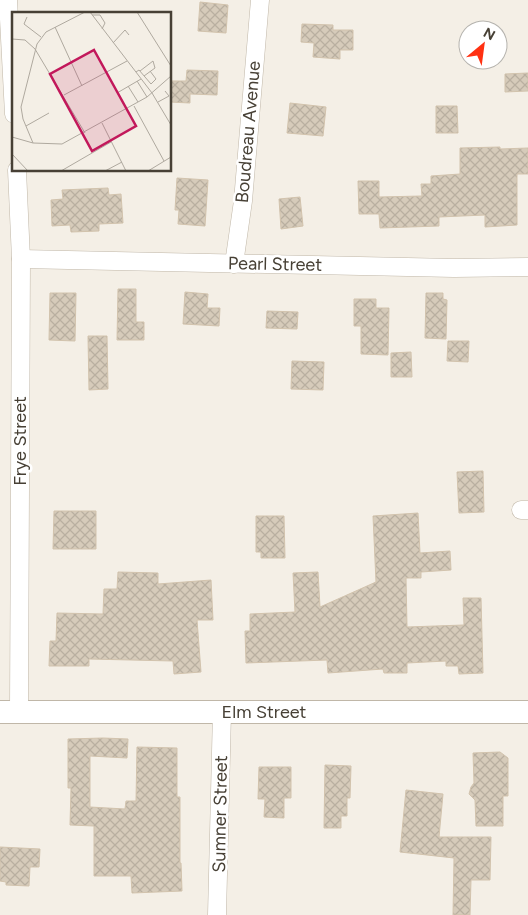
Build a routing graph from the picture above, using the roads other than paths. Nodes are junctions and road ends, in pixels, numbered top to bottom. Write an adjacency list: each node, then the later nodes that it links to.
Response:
1 (8, 0): 3 (street)
2 (260, 0): 6 (street, Boudreau Avenue)
3 (12, 76)
4 (17, 171): 5 (street, Frye Street)
5 (21, 259): 6 (street, Pearl Street); 8 (street, Frye Street)
6 (234, 264): 7 (street, Pearl Street)
7 (528, 267)
8 (9, 712): 9 (street, Elm Street)
9 (222, 712): 10 (street, Elm Street); 11 (street, Sumner Street)
10 (528, 712)
11 (217, 915)

